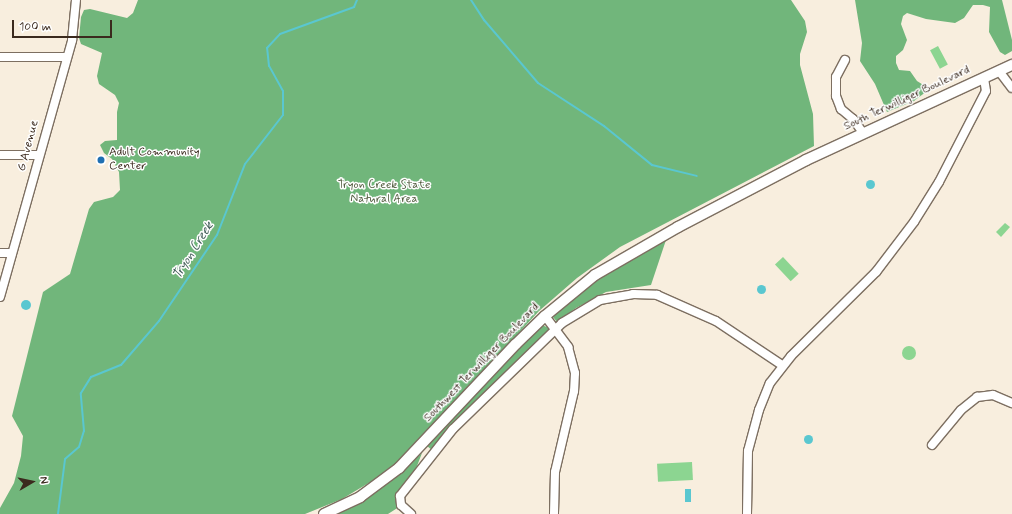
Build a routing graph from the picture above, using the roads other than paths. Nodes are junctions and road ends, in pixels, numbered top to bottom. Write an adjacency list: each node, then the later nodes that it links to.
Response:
1 (76, 0): 3 (street, G Avenue)
2 (0, 57): 3 (street)
3 (66, 57): 11 (street, G Avenue)
4 (845, 60): 9 (street)
5 (1012, 65): 6 (main road, South Terwilliger Boulevard)
6 (999, 71): 7 (main road, South Terwilliger Boulevard); 8 (street)
7 (984, 78): 9 (main road, South Terwilliger Boulevard); 18 (street)
8 (1012, 88)
9 (863, 133): 12 (main road, South Terwilliger Boulevard)
10 (0, 155): 11 (street)
11 (39, 155): 14 (street, G Avenue)
12 (812, 157): 16 (main road, Southwest Terwilliger Boulevard)
13 (0, 253): 14 (street)
14 (12, 253): 15 (street, G Avenue)
15 (0, 297)
16 (545, 316): 17 (street); 21 (main road, Southwest Terwilliger Boulevard)
17 (556, 328): 18 (street); 22 (street); 23 (street)
18 (782, 365): 24 (street)
19 (1012, 403): 20 (street)
20 (932, 445)
21 (324, 514)
22 (411, 514)
23 (554, 514)
24 (747, 514)

